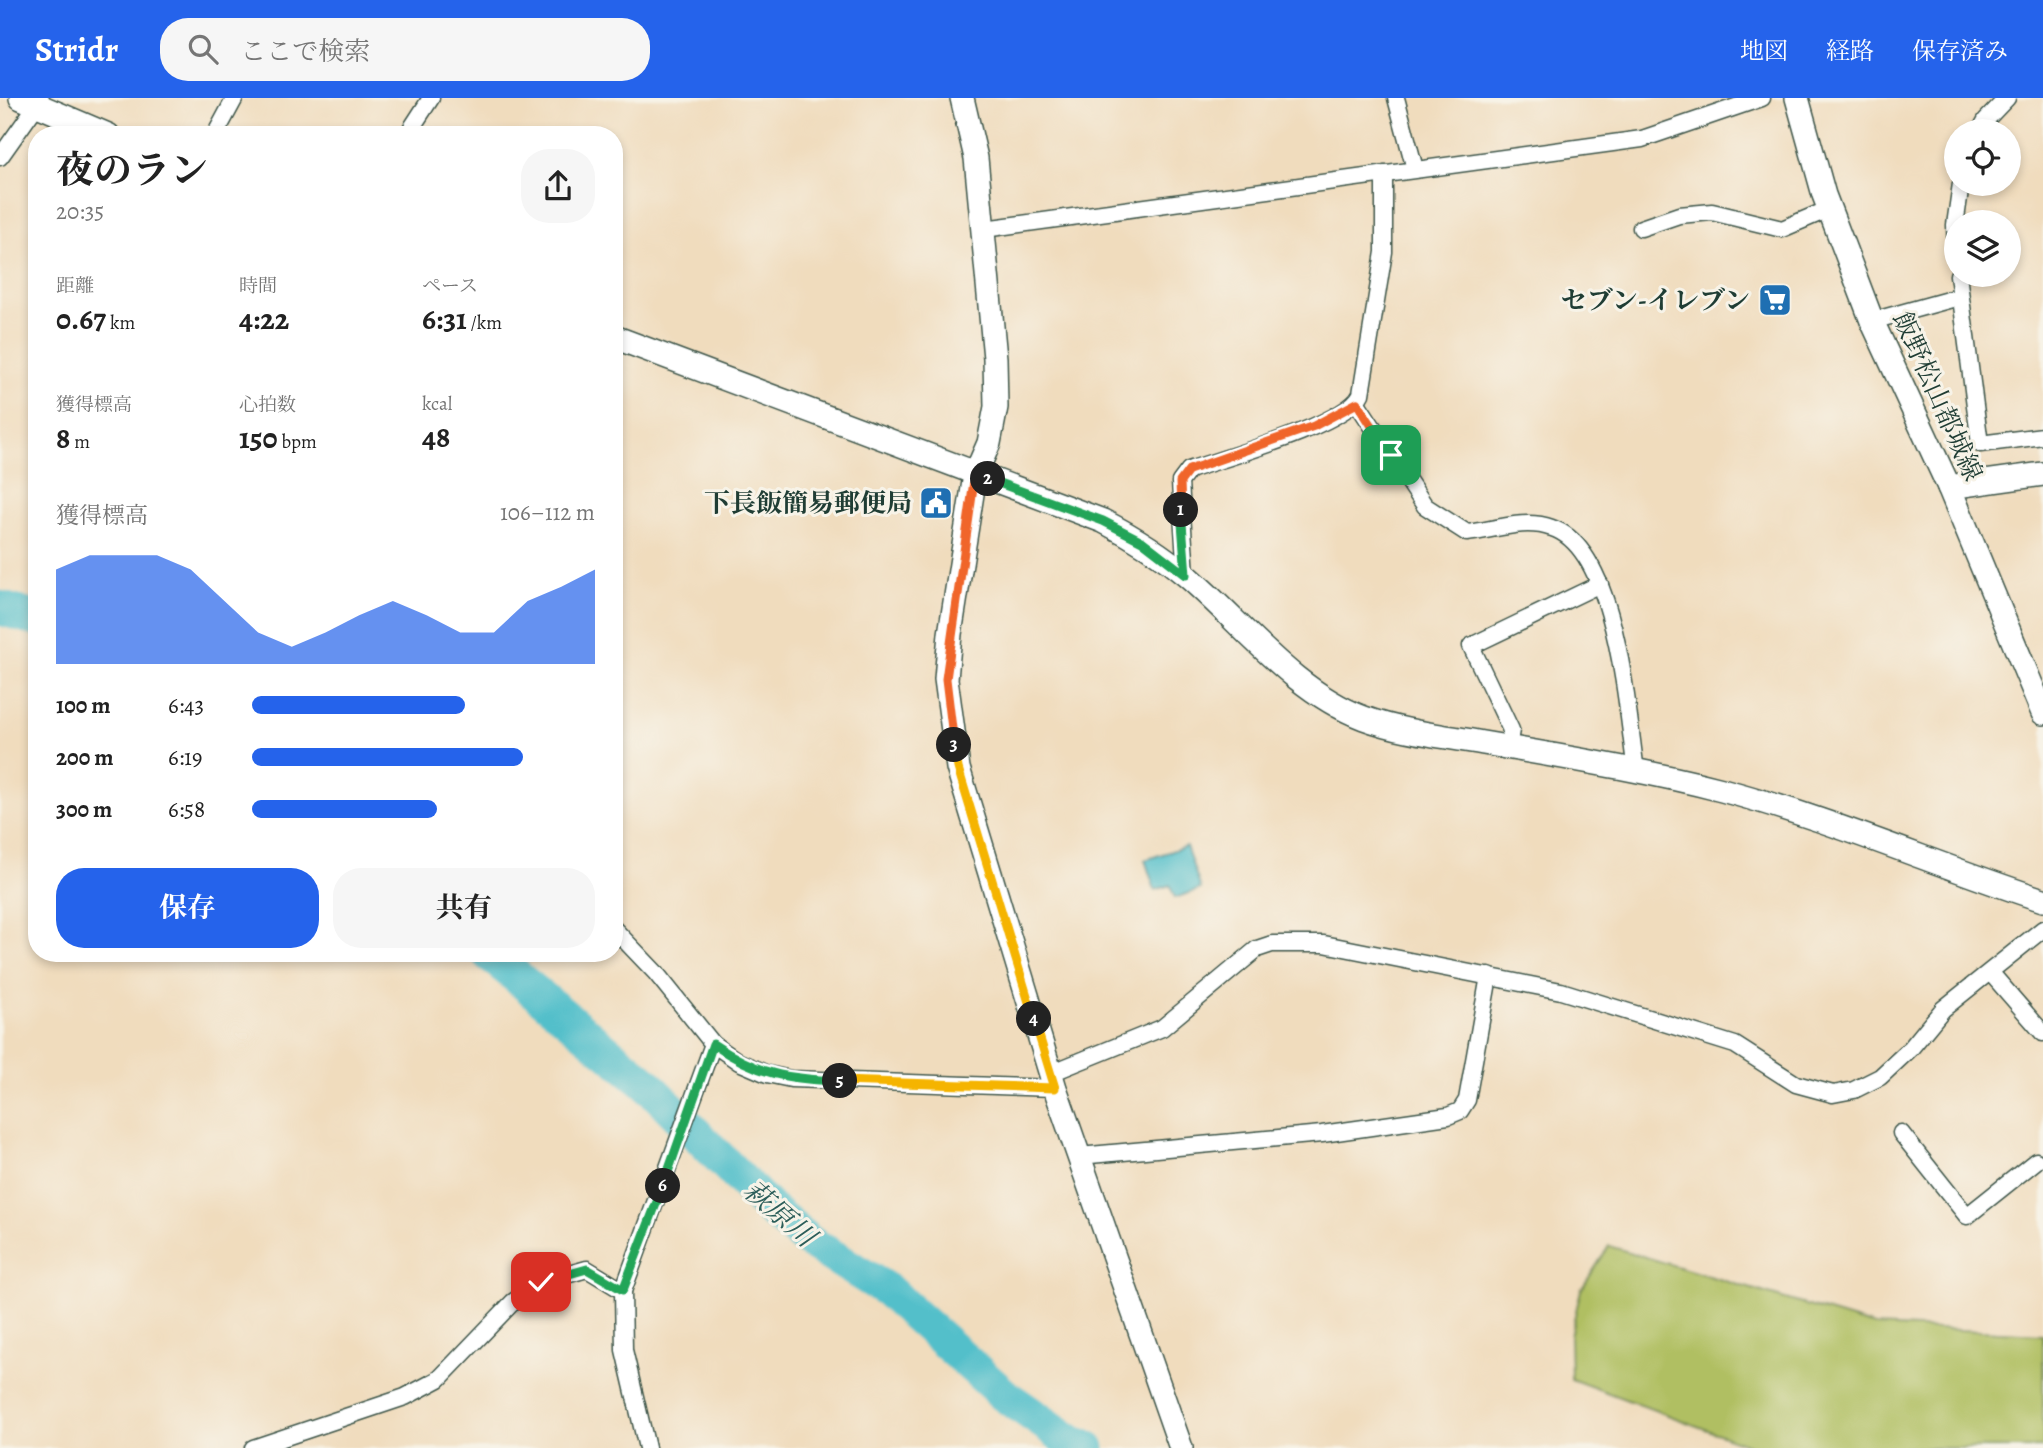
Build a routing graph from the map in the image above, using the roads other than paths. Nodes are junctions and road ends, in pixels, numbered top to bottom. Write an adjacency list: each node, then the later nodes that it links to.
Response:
1 (235, 98): 11 (street)
2 (431, 98): 12 (street)
3 (962, 98): 18 (street)
4 (1396, 98): 14 (street)
5 (1762, 98): 14 (street)
6 (1797, 98): 16 (street, 飯野松山都城線)
7 (2007, 98): 9 (street)
8 (34, 100): 10 (street); 13 (street)
9 (1987, 119)
10 (89, 126)
11 (220, 126)
12 (413, 126)
13 (0, 157)
14 (1415, 169): 15 (street)
15 (1384, 174): 18 (street); 23 (street)
16 (1829, 209): 17 (street); 21 (street, 飯野松山都城線)
17 (1641, 228)
18 (984, 229): 25 (street)
19 (1959, 287): 20 (street)
20 (1959, 297): 21 (street); 24 (street)
21 (1872, 321): 27 (street, 飯野松山都城線)
22 (623, 340): 25 (street)
23 (1357, 403): 28 (street); 29 (street)
24 (2043, 436)
25 (975, 474): 28 (street); 40 (street)
26 (2043, 474): 27 (street)
27 (1949, 487): 30 (street, 飯野松山都城線)
28 (1186, 575): 31 (street)
29 (1600, 584): 31 (street); 32 (street)
30 (2043, 713)
31 (1508, 748): 32 (street)
32 (1636, 771): 33 (street)
33 (2043, 900)
34 (2043, 929): 36 (street)
35 (623, 938): 39 (street)
36 (1990, 972): 37 (street); 38 (street)
37 (1489, 976): 40 (street); 42 (street)
38 (2043, 1033)
39 (713, 1044): 40 (street); 44 (street)
40 (1053, 1081): 42 (street)
41 (1901, 1133): 43 (street)
42 (1079, 1156): 47 (street)
43 (2041, 1163)
44 (626, 1284): 45 (street); 46 (street)
45 (253, 1448)
46 (647, 1448)
47 (1181, 1448)

